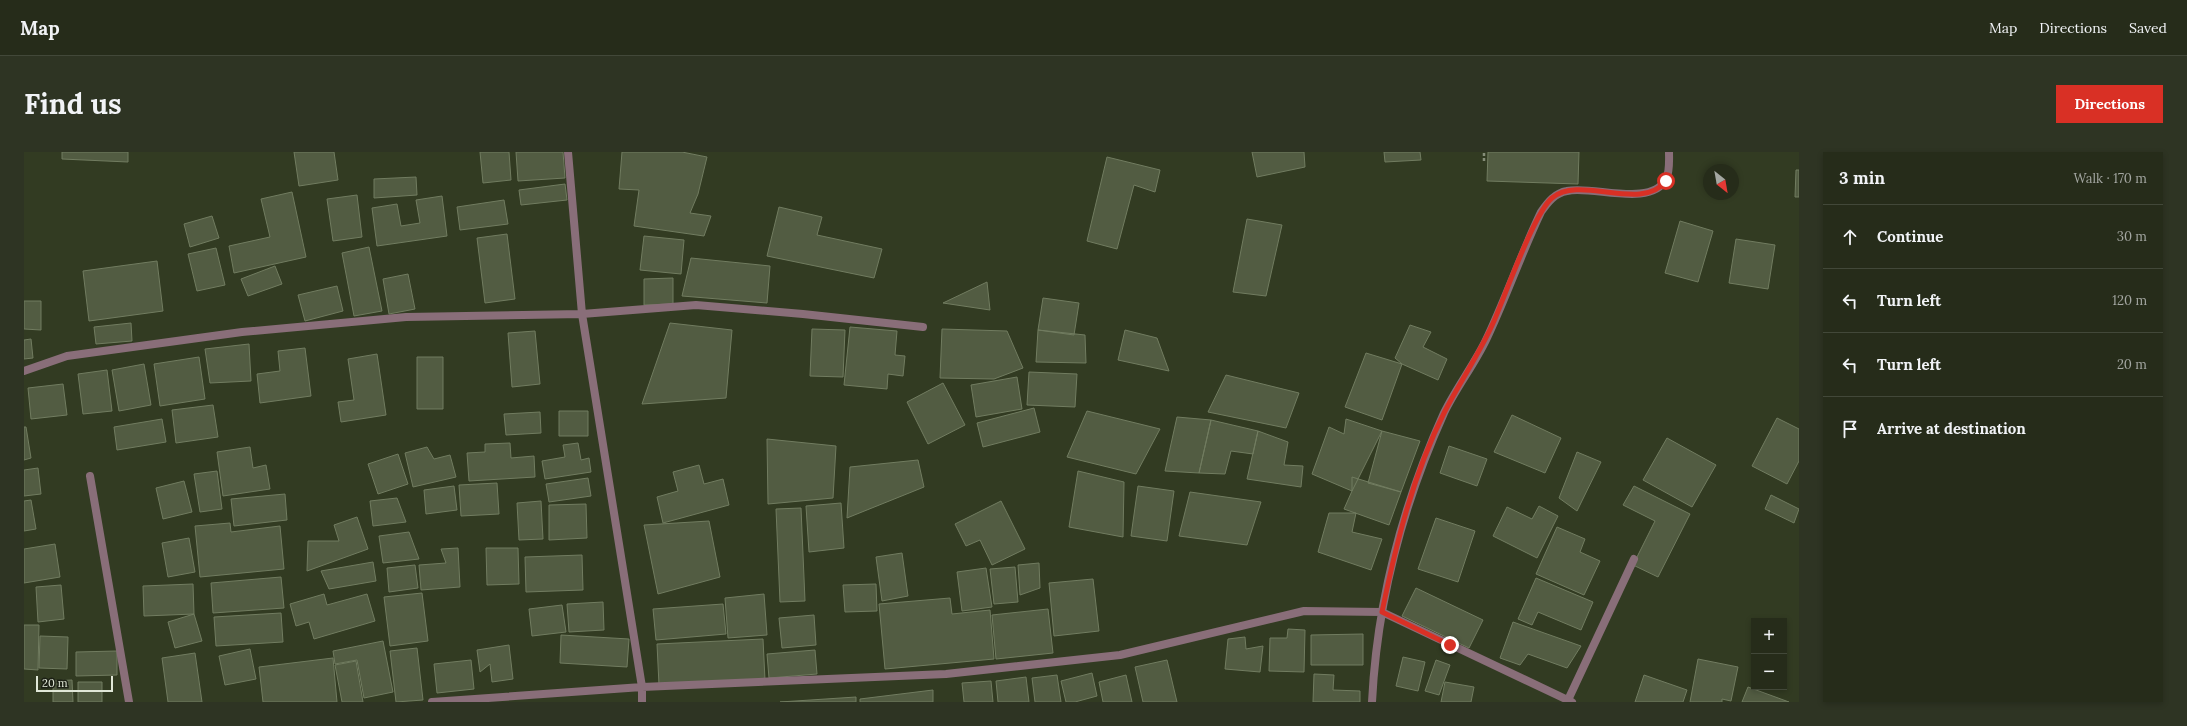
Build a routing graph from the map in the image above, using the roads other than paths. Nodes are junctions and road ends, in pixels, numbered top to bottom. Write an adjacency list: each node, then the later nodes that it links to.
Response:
1 (568, 152): 3 (street)
2 (1669, 152): 8 (street)
3 (582, 314): 4 (street); 5 (street); 9 (street)
4 (923, 327)
5 (24, 371)
6 (90, 476): 11 (street)
7 (1634, 559): 10 (street)
8 (1382, 612): 9 (street); 10 (street); 14 (street)
9 (642, 687): 12 (street); 13 (street)
10 (1570, 701)
11 (129, 702)
12 (432, 702)
13 (642, 702)
14 (1372, 702)

